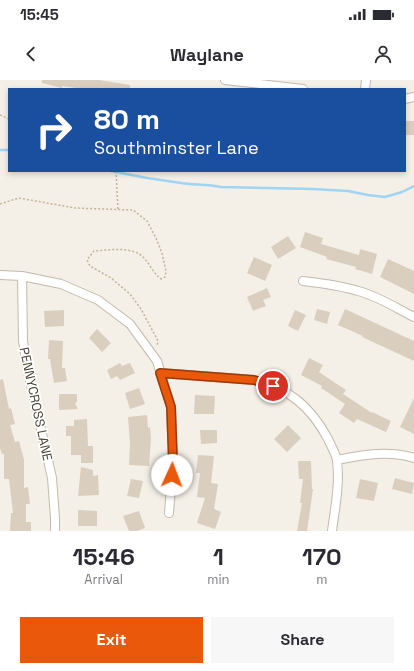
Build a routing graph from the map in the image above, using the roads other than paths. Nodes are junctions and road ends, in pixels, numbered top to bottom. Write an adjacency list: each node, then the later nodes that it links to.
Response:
1 (225, 80): 2 (street)
2 (240, 81): 3 (street)
3 (295, 88)
4 (0, 275): 5 (street)
5 (22, 276): 8 (street); 12 (street, PENNYCROSS LANE)
6 (303, 281): 7 (street)
7 (414, 318)
8 (160, 373): 10 (street); 11 (street)
9 (414, 458): 10 (street)
10 (337, 460): 13 (street)
11 (169, 514)
12 (55, 531)
13 (332, 531)

